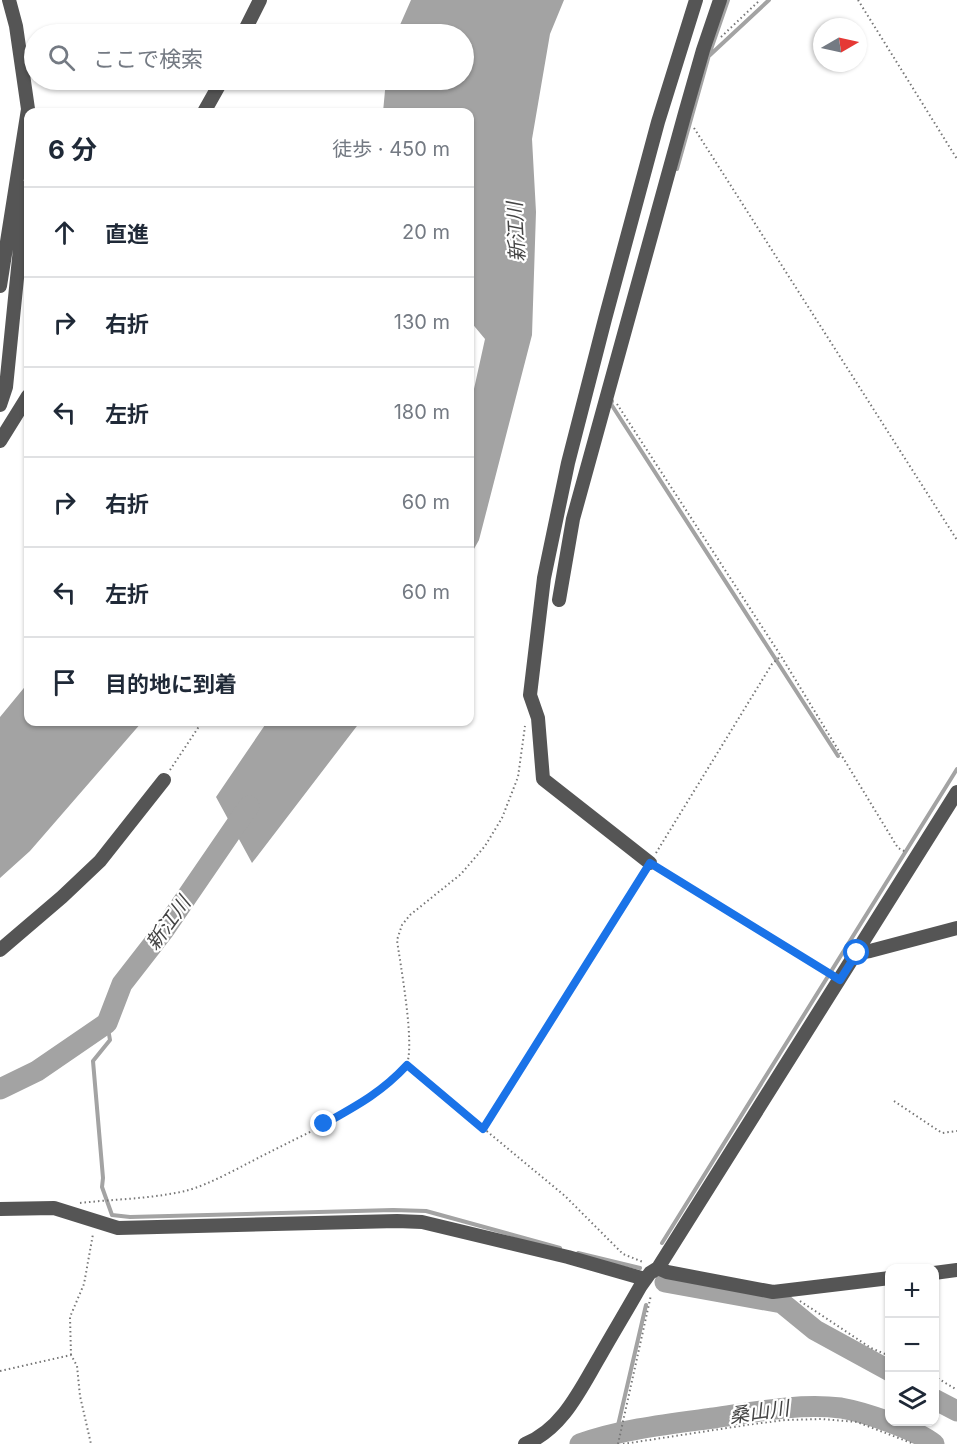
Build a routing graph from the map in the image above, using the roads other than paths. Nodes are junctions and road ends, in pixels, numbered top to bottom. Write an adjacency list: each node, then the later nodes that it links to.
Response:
1 (9, 0): 6 (street)
2 (260, 0): 5 (street)
3 (696, 0): 22 (street)
4 (720, 0): 19 (street)
5 (248, 24)
6 (24, 81)
7 (25, 90): 9 (street)
8 (216, 90): 10 (street)
9 (28, 108)
10 (206, 108)
11 (24, 136): 12 (street)
12 (17, 183): 13 (street); 15 (street)
13 (24, 197)
14 (24, 209): 17 (street)
15 (0, 286)
16 (24, 402): 18 (street)
17 (0, 405)
18 (0, 441)
19 (559, 600)
20 (164, 780): 24 (street)
21 (957, 792): 25 (street)
22 (650, 863)
23 (957, 928): 25 (street)
24 (0, 950)
25 (857, 953): 27 (street)
26 (0, 1209): 31 (street)
27 (658, 1268): 30 (street); 31 (street)
28 (957, 1270): 29 (street)
29 (939, 1272)
30 (885, 1279)
31 (642, 1283): 32 (street)
32 (525, 1444)

